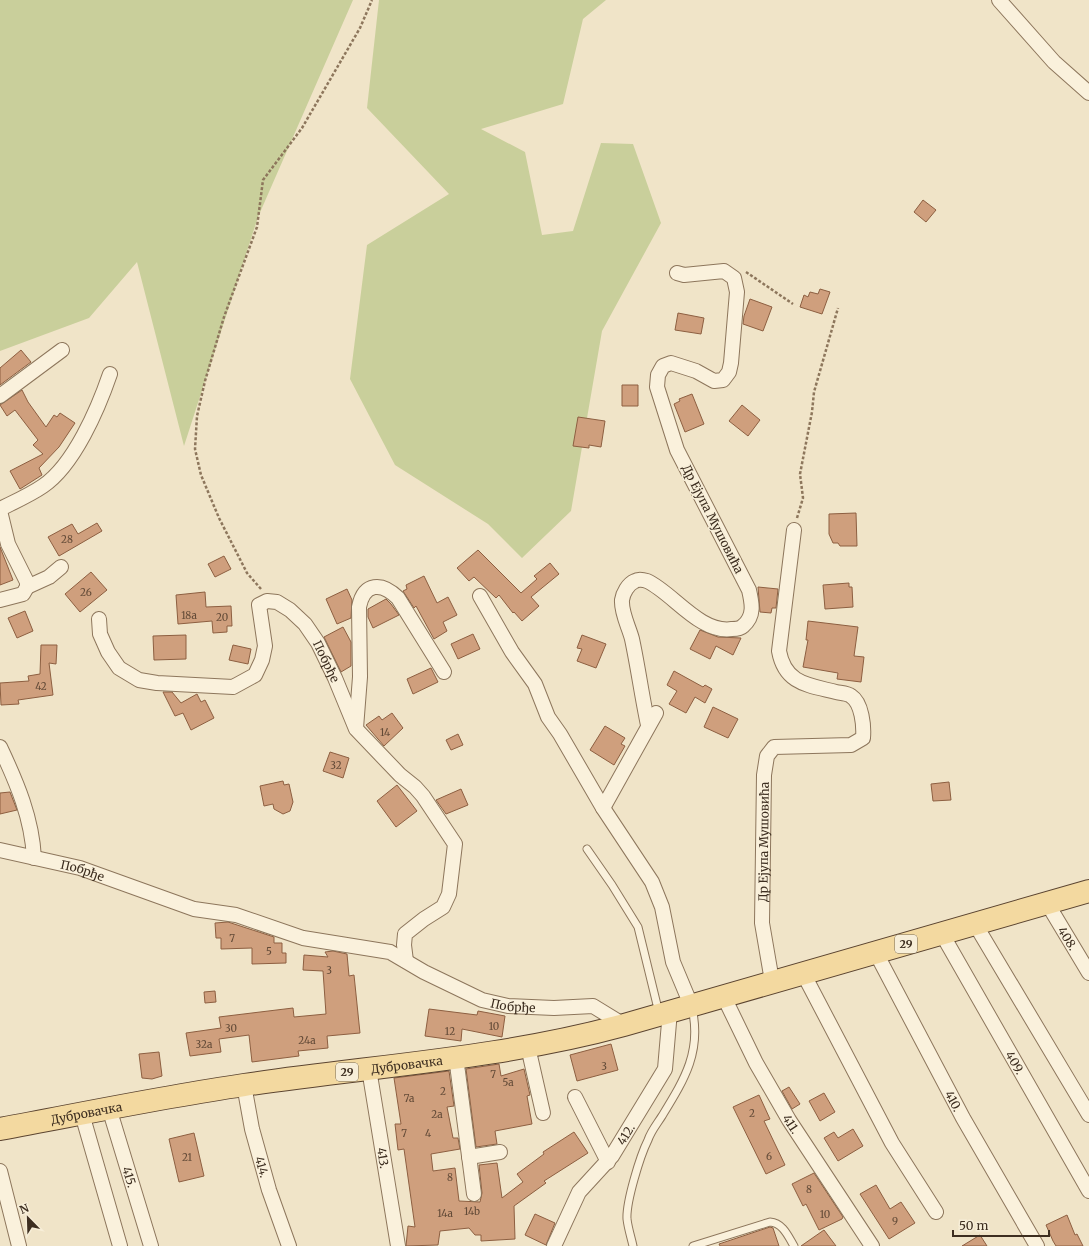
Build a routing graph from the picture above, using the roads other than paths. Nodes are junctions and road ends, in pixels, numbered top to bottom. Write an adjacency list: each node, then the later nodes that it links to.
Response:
1 (999, 0): 2 (street)
2 (1089, 93)
3 (677, 273): 16 (street, Др Ејупа Мушовића)
4 (62, 350): 6 (street)
5 (110, 374): 7 (street)
6 (0, 396)
7 (0, 510): 10 (street)
8 (794, 530): 31 (street, Др Ејупа Мушовића)
9 (61, 567): 10 (street)
10 (27, 587): 12 (street)
11 (480, 596): 19 (street)
12 (0, 600)
13 (99, 619): 17 (street, Побрђе)
14 (444, 672): 17 (street)
15 (656, 713): 16 (street)
16 (648, 725): 19 (street)
17 (356, 729): 28 (street, Побрђе)
18 (0, 747): 22 (street)
19 (603, 808): 33 (street)
20 (587, 849): 34 (lane)
21 (0, 850): 22 (street, Побрђе)
22 (34, 858): 28 (street, Побрђе)
23 (1089, 891): 24 (main road, 29)
24 (1047, 903): 25 (main road, 29); 30 (street, 408.)
25 (975, 924): 26 (main road, 29); 44 (street)
26 (942, 934): 27 (main road, 29); 50 (street, 409.)
27 (876, 953): 29 (main road, 29); 63 (street, 410.)
28 (406, 962): 35 (street, Побрђе)
29 (803, 973): 31 (main road, 29); 52 (street)
30 (1089, 973)
31 (772, 981): 32 (main road, 29)
32 (723, 995): 33 (main road, 29); 62 (street, 411.)
33 (691, 1005): 34 (main road, Дубровачка / 29); 59 (lane)
34 (664, 1012): 35 (main road, Дубровачка / 29); 48 (street, 412.)
35 (624, 1025): 36 (main road, Дубровачка / 29)
36 (528, 1047): 37 (main road, Дубровачка / 29); 42 (street)
37 (456, 1057): 38 (main road, Дубровачка / 29); 47 (street)
38 (369, 1069): 39 (main road, Дубровачка / 29); 57 (street, 413.)
39 (244, 1085): 41 (main road, Дубровачка / 29); 56 (street, 414.)
40 (576, 1097): 48 (street)
41 (110, 1108): 43 (main road, Дубровачка / 29); 55 (street, 415.)
42 (542, 1113)
43 (82, 1114): 45 (main road, Дубровачка / 29); 54 (street)
44 (1089, 1115)
45 (0, 1129)
46 (500, 1152): 47 (street)
47 (469, 1157): 51 (street)
48 (608, 1162): 58 (street, 412.)
49 (0, 1171): 53 (street)
50 (1089, 1192)
51 (474, 1194)
52 (936, 1212)
53 (19, 1246)
54 (120, 1246)
55 (151, 1246)
56 (289, 1246)
57 (398, 1246)
58 (554, 1246)
59 (633, 1246)
60 (693, 1246): 61 (lane)
61 (794, 1246)
62 (872, 1246)
63 (1037, 1246)

